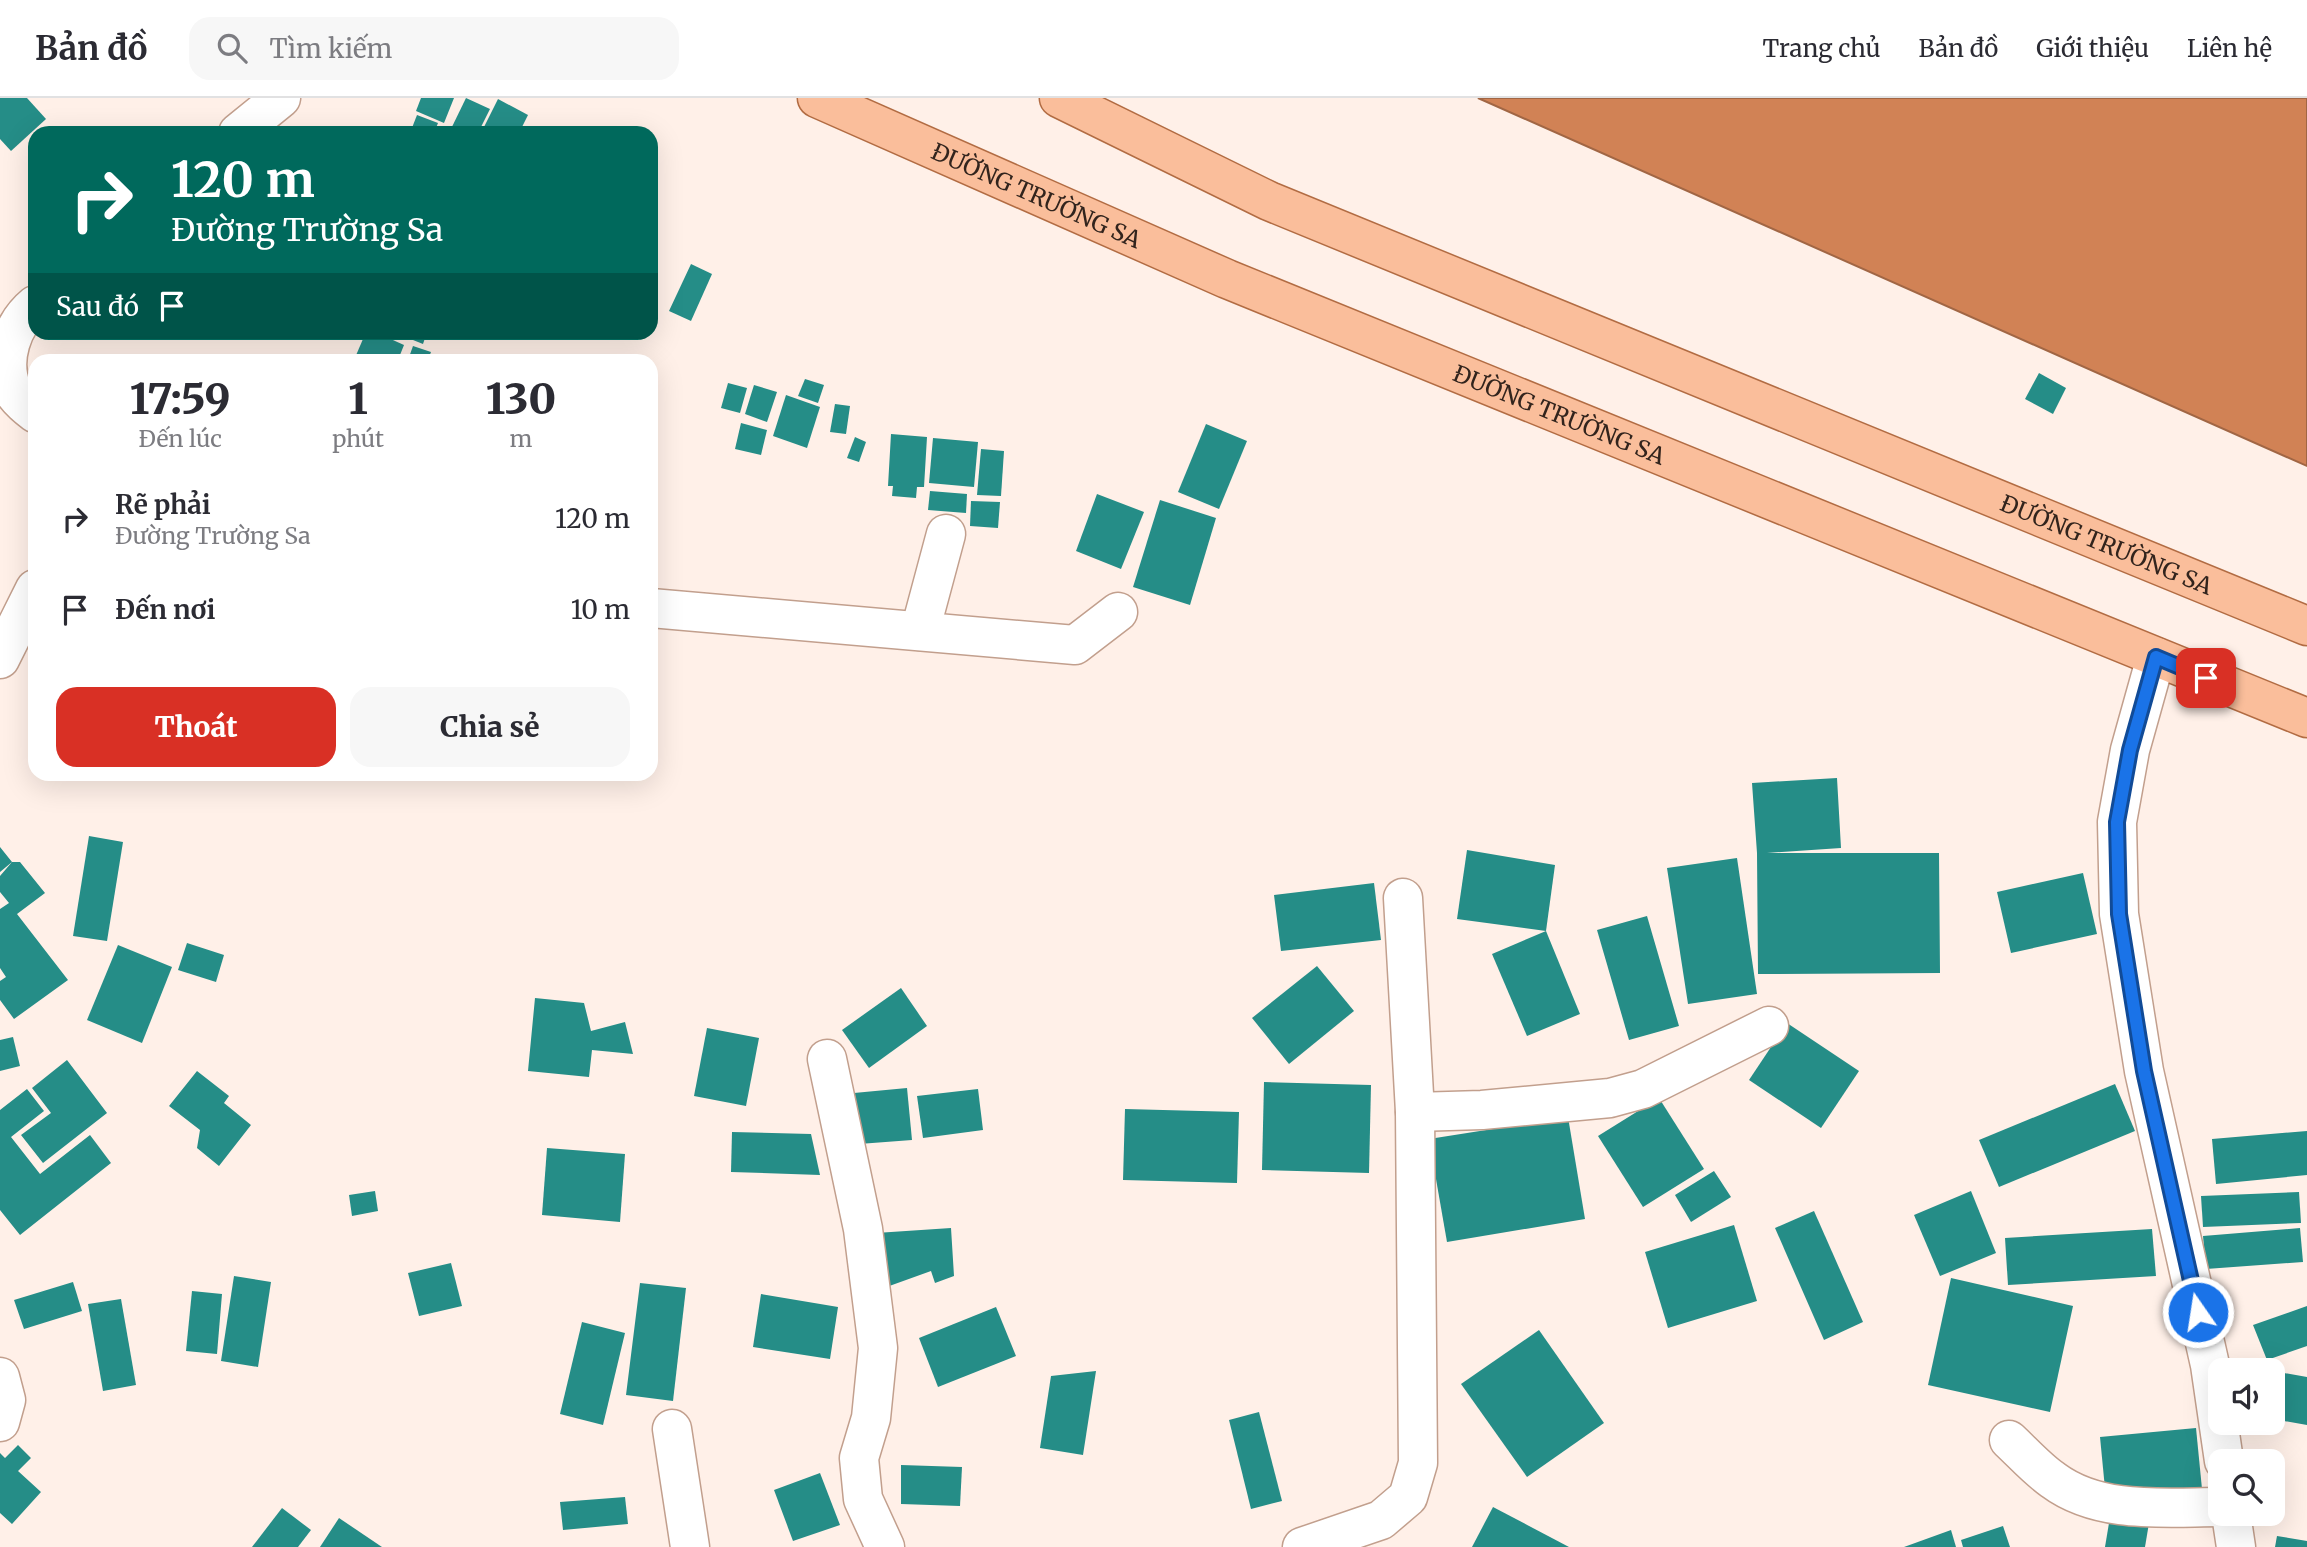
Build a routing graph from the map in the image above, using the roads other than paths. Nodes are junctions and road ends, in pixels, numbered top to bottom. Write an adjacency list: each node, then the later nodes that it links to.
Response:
1 (281, 98): 4 (street)
2 (817, 98): 13 (main road, ĐƯỜNG TRƯỜNG SA)
3 (1059, 98): 11 (main road, ĐƯỜNG TRƯỜNG SA)
4 (247, 126)
5 (28, 314): 6 (street)
6 (28, 406)
7 (946, 534): 12 (street)
8 (28, 603): 14 (street)
9 (658, 609): 12 (street)
10 (1118, 612): 12 (street)
11 (2307, 626)
12 (920, 631)
13 (2156, 657): 15 (main road, ĐƯỜNG TRƯỜNG SA); 24 (street)
14 (0, 659)
15 (2307, 719)
16 (1404, 898): 19 (street)
17 (1769, 1026): 19 (street)
18 (827, 1059): 29 (street)
19 (1415, 1112): 27 (street)
20 (0, 1377): 21 (street)
21 (0, 1422)
22 (672, 1429): 28 (street)
23 (2009, 1440): 25 (street)
24 (2222, 1449)
25 (2208, 1507)
26 (2233, 1526): 31 (street)
27 (1386, 1533): 30 (street)
28 (690, 1547)
29 (885, 1547)
30 (1302, 1547)
31 (2236, 1547)

